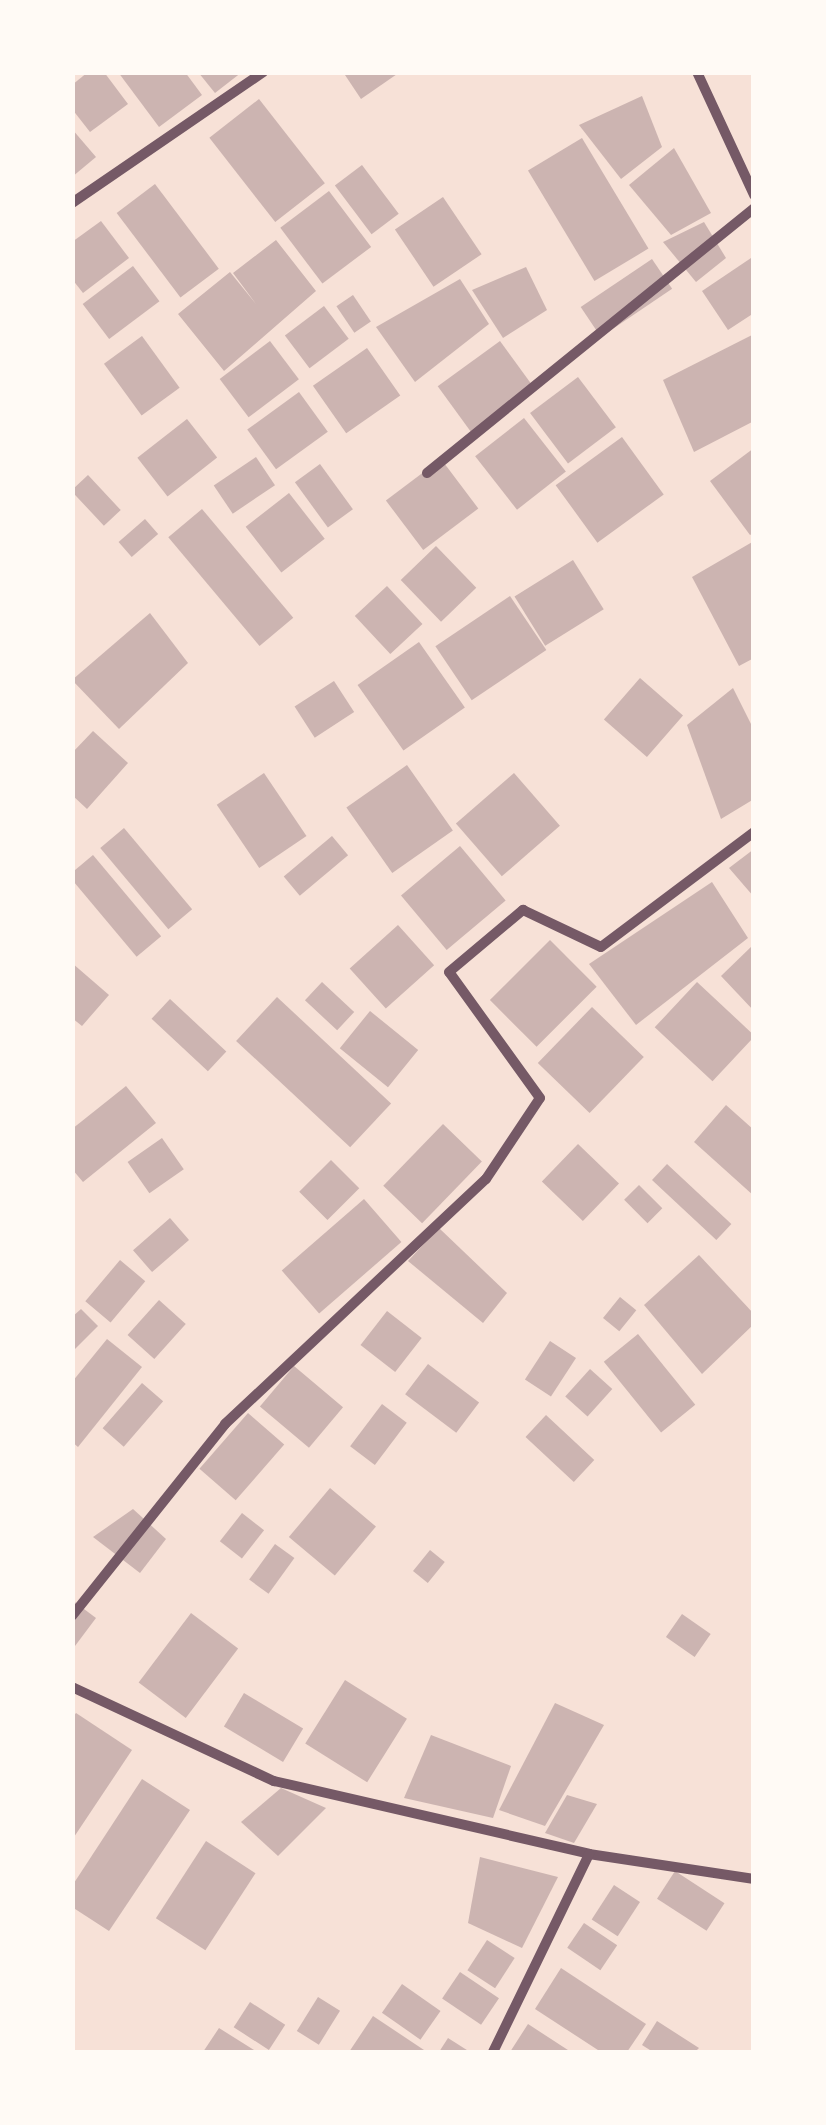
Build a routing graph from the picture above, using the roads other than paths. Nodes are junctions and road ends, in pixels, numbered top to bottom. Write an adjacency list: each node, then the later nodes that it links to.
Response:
1 (263, 72): 4 (street)
2 (697, 72): 3 (street)
3 (754, 195)
4 (72, 203)
5 (754, 208): 6 (street)
6 (427, 473)
7 (754, 832): 8 (street)
8 (72, 1616)
9 (72, 1688): 10 (street)
10 (589, 1854): 11 (street); 12 (street)
11 (754, 1878)
12 (493, 2052)

